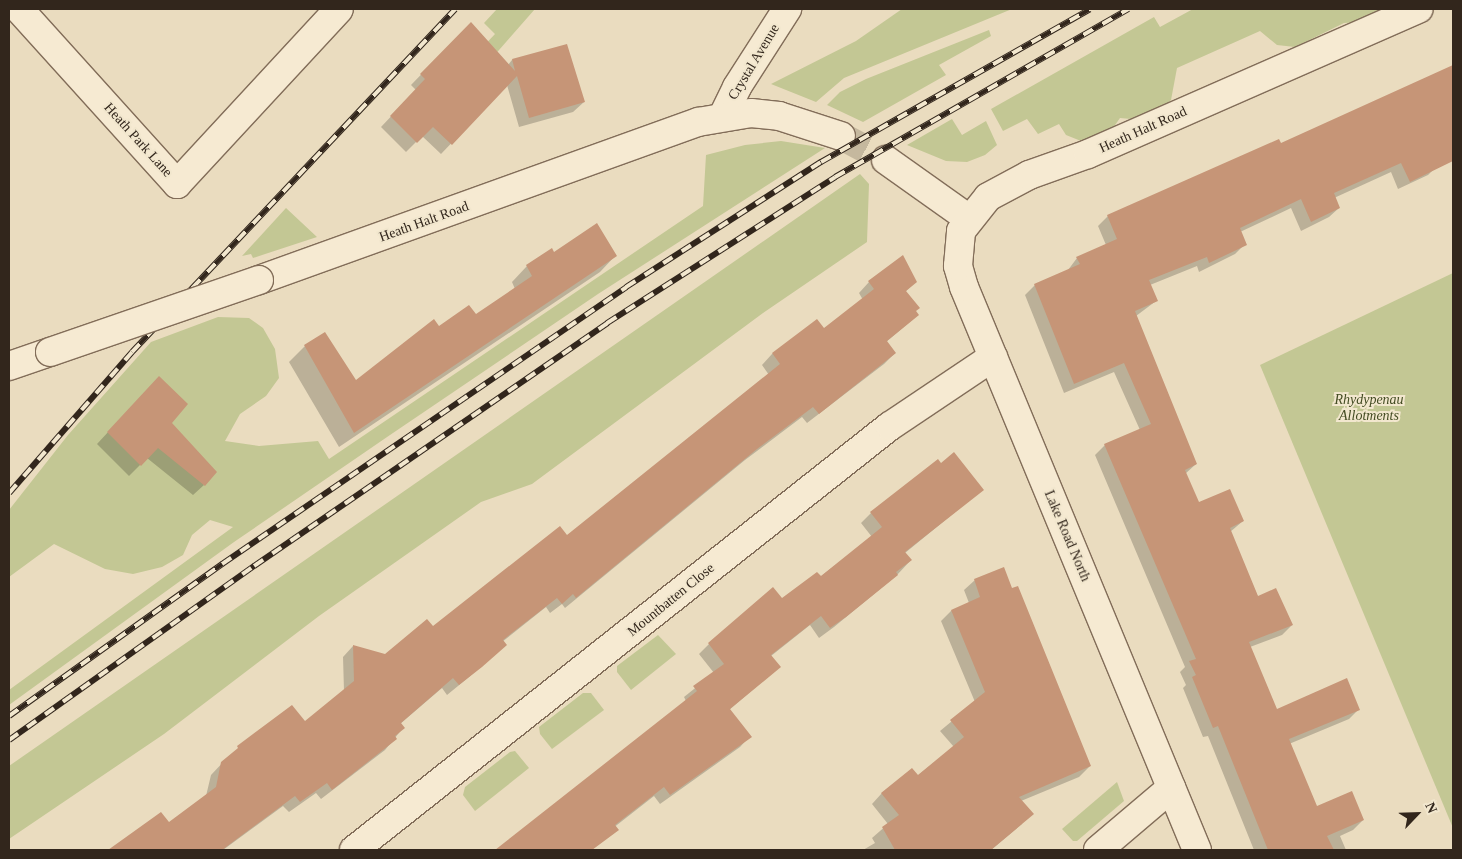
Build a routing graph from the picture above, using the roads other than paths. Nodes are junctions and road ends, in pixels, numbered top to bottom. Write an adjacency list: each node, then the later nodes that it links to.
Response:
1 (19, 9): 2 (street, Heath Park Lane)
2 (339, 9)
3 (787, 9): 5 (street, Crystal Avenue)
4 (1419, 9): 8 (street, Heath Halt Road)
5 (723, 116): 6 (street, Heath Halt Road); 10 (street, Heath Halt Road, bridge)
6 (841, 136)
7 (886, 160): 8 (street)
8 (969, 219): 9 (street, Lake Road North)
9 (992, 357): 11 (street, Lake Road North); 12 (street, Mountbatten Close)
10 (9, 366)
11 (1171, 788): 13 (street); 14 (street, Lake Road North)
12 (354, 850)
13 (1098, 850)
14 (1197, 850)

